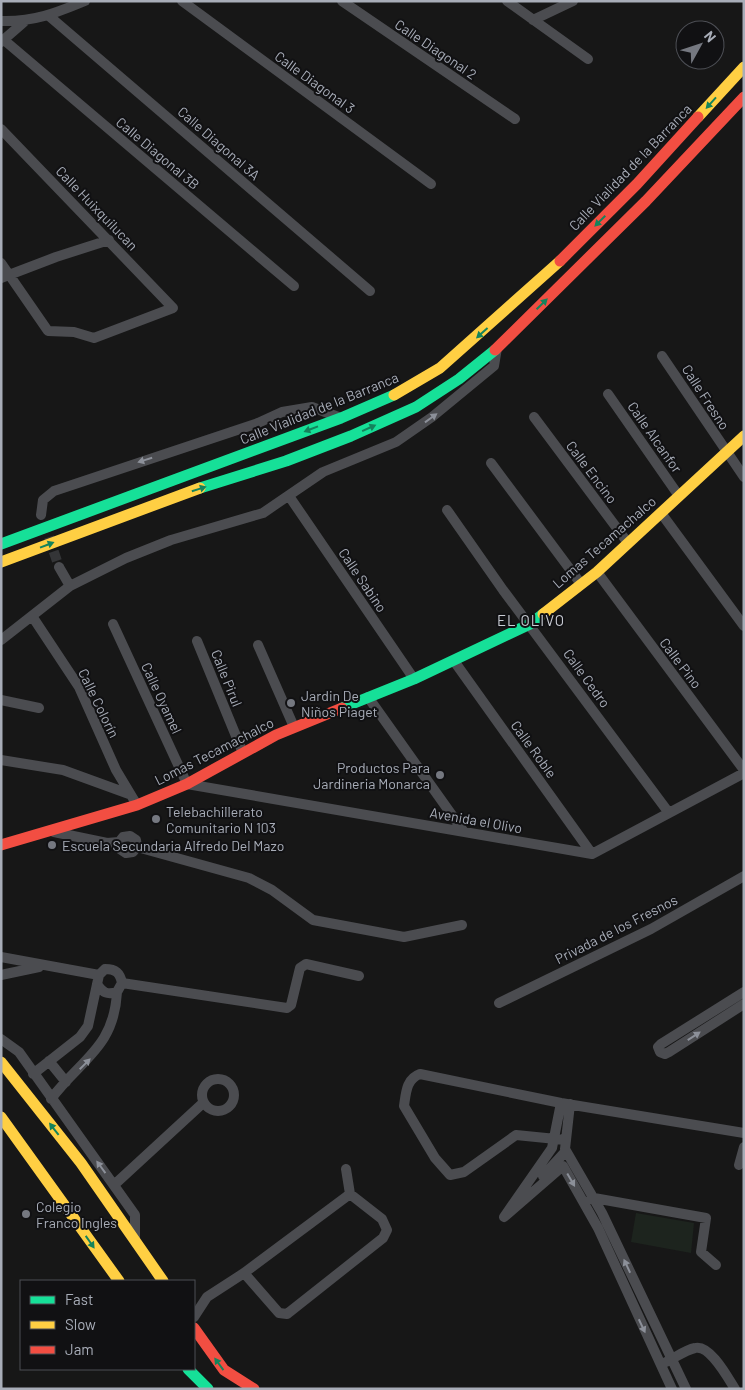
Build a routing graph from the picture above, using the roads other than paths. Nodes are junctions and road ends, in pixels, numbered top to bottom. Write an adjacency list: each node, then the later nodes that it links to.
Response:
1 (85, 1): 6 (street)
2 (182, 1): 17 (street, Calle Diagonal 3)
3 (342, 1): 15 (street, Calle Diagonal 2)
4 (507, 1): 8 (street)
5 (573, 1): 8 (street)
6 (65, 5): 7 (street)
7 (49, 16): 10 (street); 22 (street, Calle Diagonal 3A)
8 (533, 20): 12 (street)
9 (1, 21): 10 (street)
10 (24, 22): 11 (street)
11 (3, 41): 21 (street, Calle Diagonal 3B)
12 (588, 59)
13 (744, 67): 27 (main road, Calle Vialidad de la Barranca, one-way to 27)
14 (744, 97): 23 (main road, one-way to 14)
15 (515, 119)
16 (1, 129): 18 (street, Calle Huixquilucan)
17 (431, 184)
18 (109, 240): 20 (street); 20 (street, Calle Huixquilucan)
19 (1, 263): 20 (street)
20 (5, 275)
21 (294, 286)
22 (370, 291)
23 (497, 348): 32 (street, one-way to 23); 39 (main road, one-way to 23)
24 (662, 356): 29 (street, Calle Fresno)
25 (608, 394): 33 (street, Calle Alcanfor)
26 (534, 417): 37 (street, Calle Encino)
27 (341, 418): 36 (street, one-way to 36); 38 (main road, Calle Vialidad de la Barranca, one-way to 38)
28 (744, 436): 29 (main road, Lomas Tecamachalco)
29 (726, 453): 31 (street, Calle Fresno); 33 (main road, Lomas Tecamachalco)
30 (491, 464): 42 (street)
31 (744, 477)
32 (289, 496): 43 (street); 52 (street, Calle Sabino)
33 (679, 496): 35 (main road, Lomas Tecamachalco)
34 (447, 510): 46 (street, Calle Cedro)
35 (661, 513): 37 (main road, Lomas Tecamachalco); 47 (street)
36 (41, 515)
37 (628, 543): 41 (main road, Lomas Tecamachalco)
38 (1, 544)
39 (1, 562)
40 (59, 567): 43 (street)
41 (597, 572): 42 (main road, Lomas Tecamachalco); 59 (street, Calle Pino)
42 (581, 584): 46 (main road, Lomas Tecamachalco)
43 (70, 586): 44 (street)
44 (32, 616): 48 (street); 61 (street, Calle Colorín)
45 (113, 624): 60 (street, Calle Oyamel)
46 (530, 624): 51 (main road, Lomas Tecamachalco); 63 (street, Calle Cedro)
47 (744, 626)
48 (1, 640)
49 (198, 641): 57 (street, Calle Pirul)
50 (258, 645): 56 (street)
51 (454, 661): 52 (main road, Lomas Tecamachalco); 67 (street, Calle Roble)
52 (414, 679): 53 (main road, Lomas Tecamachalco)
53 (368, 697): 56 (main road, Lomas Tecamachalco); 65 (street)
54 (1, 700): 55 (street)
55 (39, 708)
56 (294, 727): 57 (main road, Lomas Tecamachalco)
57 (243, 753): 60 (main road, Lomas Tecamachalco)
58 (1, 760): 61 (street)
59 (744, 771): 63 (street)
60 (187, 784): 62 (main road, Lomas Tecamachalco); 65 (street, Avenida el Olivo)
61 (129, 794): 62 (street, Calle Colorín)
62 (137, 805): 64 (main road, Lomas Tecamachalco)
63 (669, 813): 67 (street)
64 (50, 832): 66 (main road, Lomas Tecamachalco); 69 (street)
65 (464, 832): 67 (street, Avenida el Olivo)
66 (1, 844)
67 (592, 854)
68 (744, 876): 77 (street, Privada de los Fresnos)
69 (462, 925)
70 (1, 957): 71 (street)
71 (45, 966): 72 (street); 74 (street)
72 (1, 975)
73 (359, 976): 75 (street)
74 (98, 979): 75 (street); 75 (street); 80 (street)
75 (120, 988): 84 (street, one-way to 75)
76 (744, 992): 78 (street, one-way to 78)
77 (499, 1002)
78 (744, 1004)
79 (1, 1038): 83 (street)
80 (49, 1061): 83 (street); 84 (street)
81 (1, 1062): 85 (main road)
82 (1, 1070): 85 (main road)
83 (32, 1074): 86 (street)
84 (66, 1082): 86 (street)
85 (25, 1092): 104 (main road, one-way to 85)
86 (51, 1099): 97 (street, one-way to 86)
87 (203, 1103): 97 (street)
88 (566, 1103): 90 (street); 91 (street); 91 (street); 92 (street)
89 (1, 1117): 107 (main road, one-way to 107)
90 (744, 1133)
91 (553, 1138): 92 (street); 102 (street)
92 (566, 1140): 94 (street)
93 (744, 1146): 95 (street)
94 (566, 1151): 99 (street); 102 (street)
95 (739, 1165)
96 (346, 1169): 98 (street)
97 (114, 1185): 104 (street)
98 (350, 1194): 106 (street); 106 (street)
99 (594, 1198): 100 (street); 101 (street); 105 (street)
100 (584, 1204): 102 (street, one-way to 100); 103 (street)
101 (602, 1213): 103 (street); 109 (street, one-way to 101)
102 (504, 1217)
103 (593, 1219): 110 (street)
104 (135, 1239): 108 (main road)
105 (716, 1265)
106 (244, 1273): 111 (street)
107 (118, 1280)
108 (162, 1280)
109 (638, 1288): 110 (street); 113 (street)
110 (626, 1293): 114 (street, one-way to 114)
111 (195, 1315)
112 (195, 1329): 117 (main road, one-way to 112)
113 (672, 1359): 114 (street); 119 (street); 120 (street)
114 (660, 1364): 118 (street)
115 (189, 1370): 116 (main road)
116 (208, 1389)
117 (254, 1389)
118 (672, 1389)
119 (686, 1389)
120 (735, 1389)

